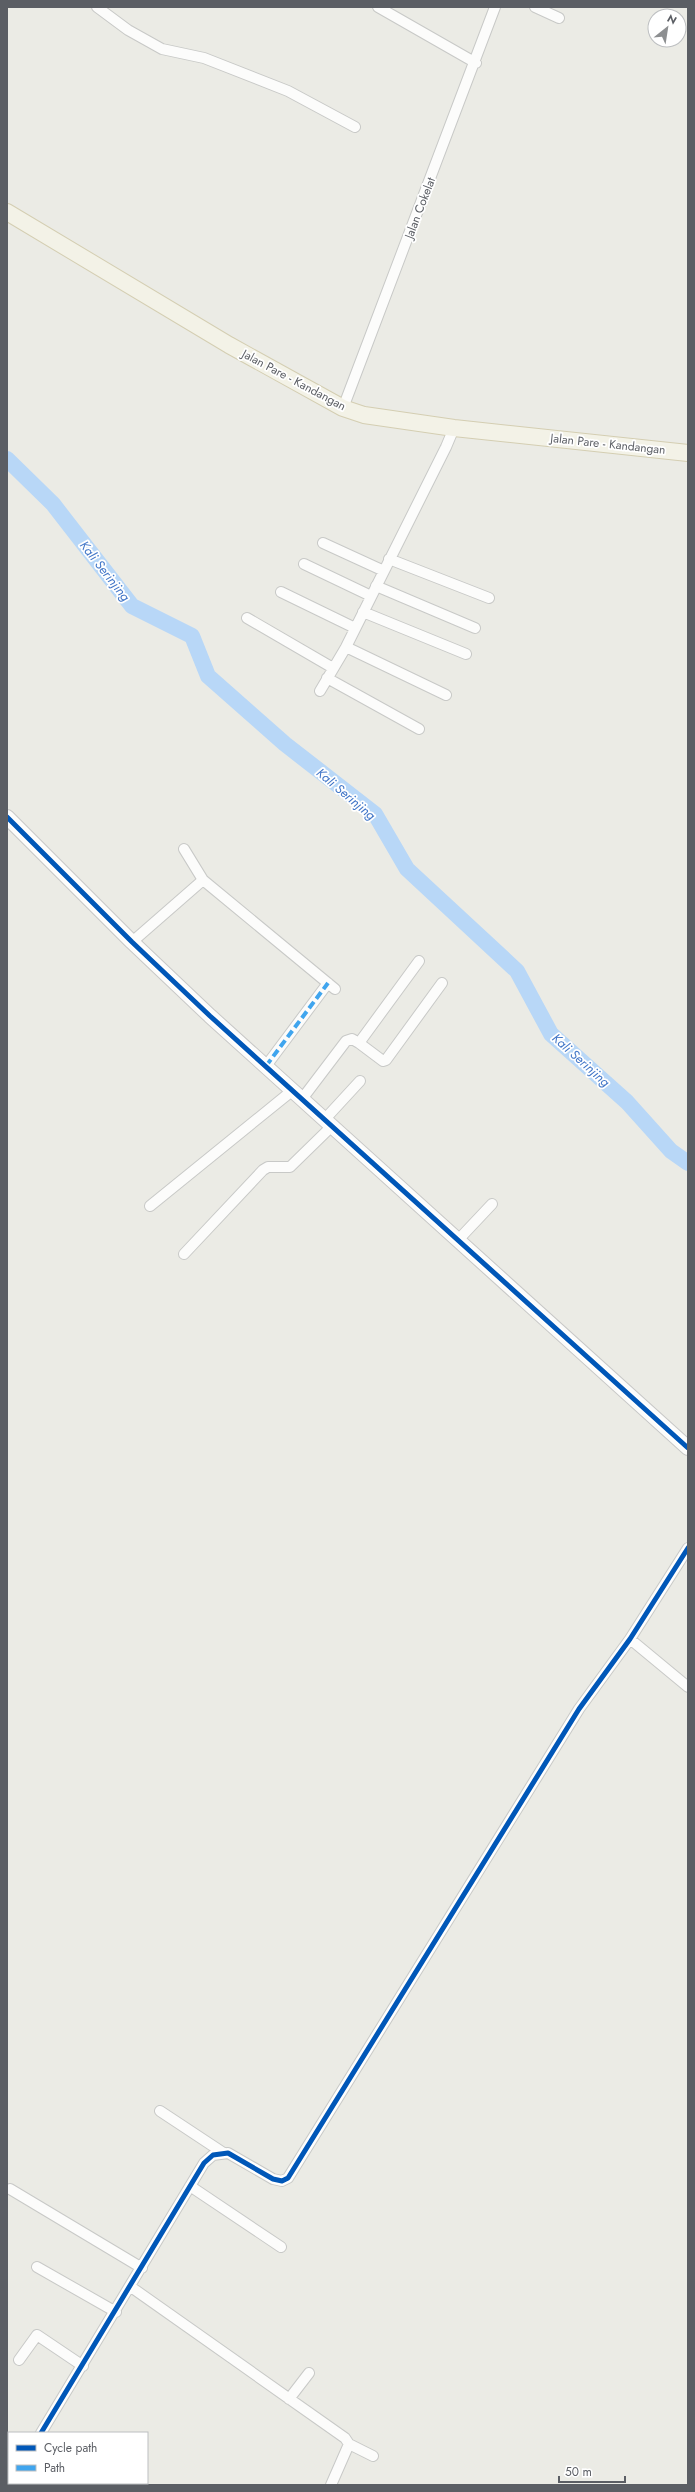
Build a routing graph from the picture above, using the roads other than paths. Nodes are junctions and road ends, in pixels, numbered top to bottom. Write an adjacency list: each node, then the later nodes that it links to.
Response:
1 (97, 7): 7 (street)
2 (378, 7): 6 (street)
3 (495, 7): 6 (street, Jalan Cokelat)
4 (535, 7): 5 (street)
5 (559, 18)
6 (476, 63): 9 (street, Jalan Cokelat)
7 (355, 127)
8 (7, 212): 9 (main road, Jalan Pare - Kandangan)
9 (343, 408): 10 (main road, Jalan Pare - Kandangan)
10 (454, 428): 11 (main road, Jalan Pare - Kandangan); 13 (street)
11 (688, 453)
12 (323, 543): 15 (street)
13 (389, 559): 15 (street); 19 (street)
14 (304, 564): 18 (street)
15 (384, 571): 16 (street)
16 (376, 586): 18 (street); 23 (street)
17 (281, 592): 22 (street)
18 (371, 596): 20 (street)
19 (489, 598)
20 (363, 612): 22 (street); 25 (street)
21 (247, 618): 26 (street)
22 (355, 628): 24 (street)
23 (475, 628)
24 (346, 647): 26 (street); 29 (street)
25 (466, 654)
26 (333, 668): 27 (street)
27 (327, 678): 28 (street); 30 (street)
28 (320, 691)
29 (446, 695)
30 (419, 729)
31 (7, 817): 34 (street)
32 (184, 849): 33 (street)
33 (203, 880): 34 (street); 38 (street)
34 (132, 942): 38 (street)
35 (419, 961): 37 (street)
36 (442, 983): 37 (street)
37 (359, 1043): 40 (street)
38 (266, 1066): 40 (street)
39 (360, 1081): 41 (street)
40 (298, 1095): 41 (street); 43 (street)
41 (329, 1122): 44 (street); 45 (street)
42 (492, 1204): 44 (street)
43 (150, 1206)
44 (459, 1239): 46 (street)
45 (184, 1254)
46 (688, 1448)
47 (688, 1548): 48 (street)
48 (630, 1639): 49 (street); 51 (street)
49 (688, 1687)
50 (160, 2111): 51 (street)
51 (222, 2152): 52 (street)
52 (190, 2186): 54 (street); 56 (street)
53 (10, 2189): 56 (street)
54 (281, 2247)
55 (37, 2267): 58 (street)
56 (142, 2268): 57 (street)
57 (131, 2287): 58 (street); 62 (street)
58 (116, 2312): 60 (street)
59 (19, 2360): 60 (street)
60 (83, 2366): 63 (street)
61 (309, 2373): 62 (street)
62 (289, 2399): 64 (street)
63 (42, 2432)
64 (349, 2444): 65 (street); 66 (street)
65 (373, 2456)
66 (331, 2485)

